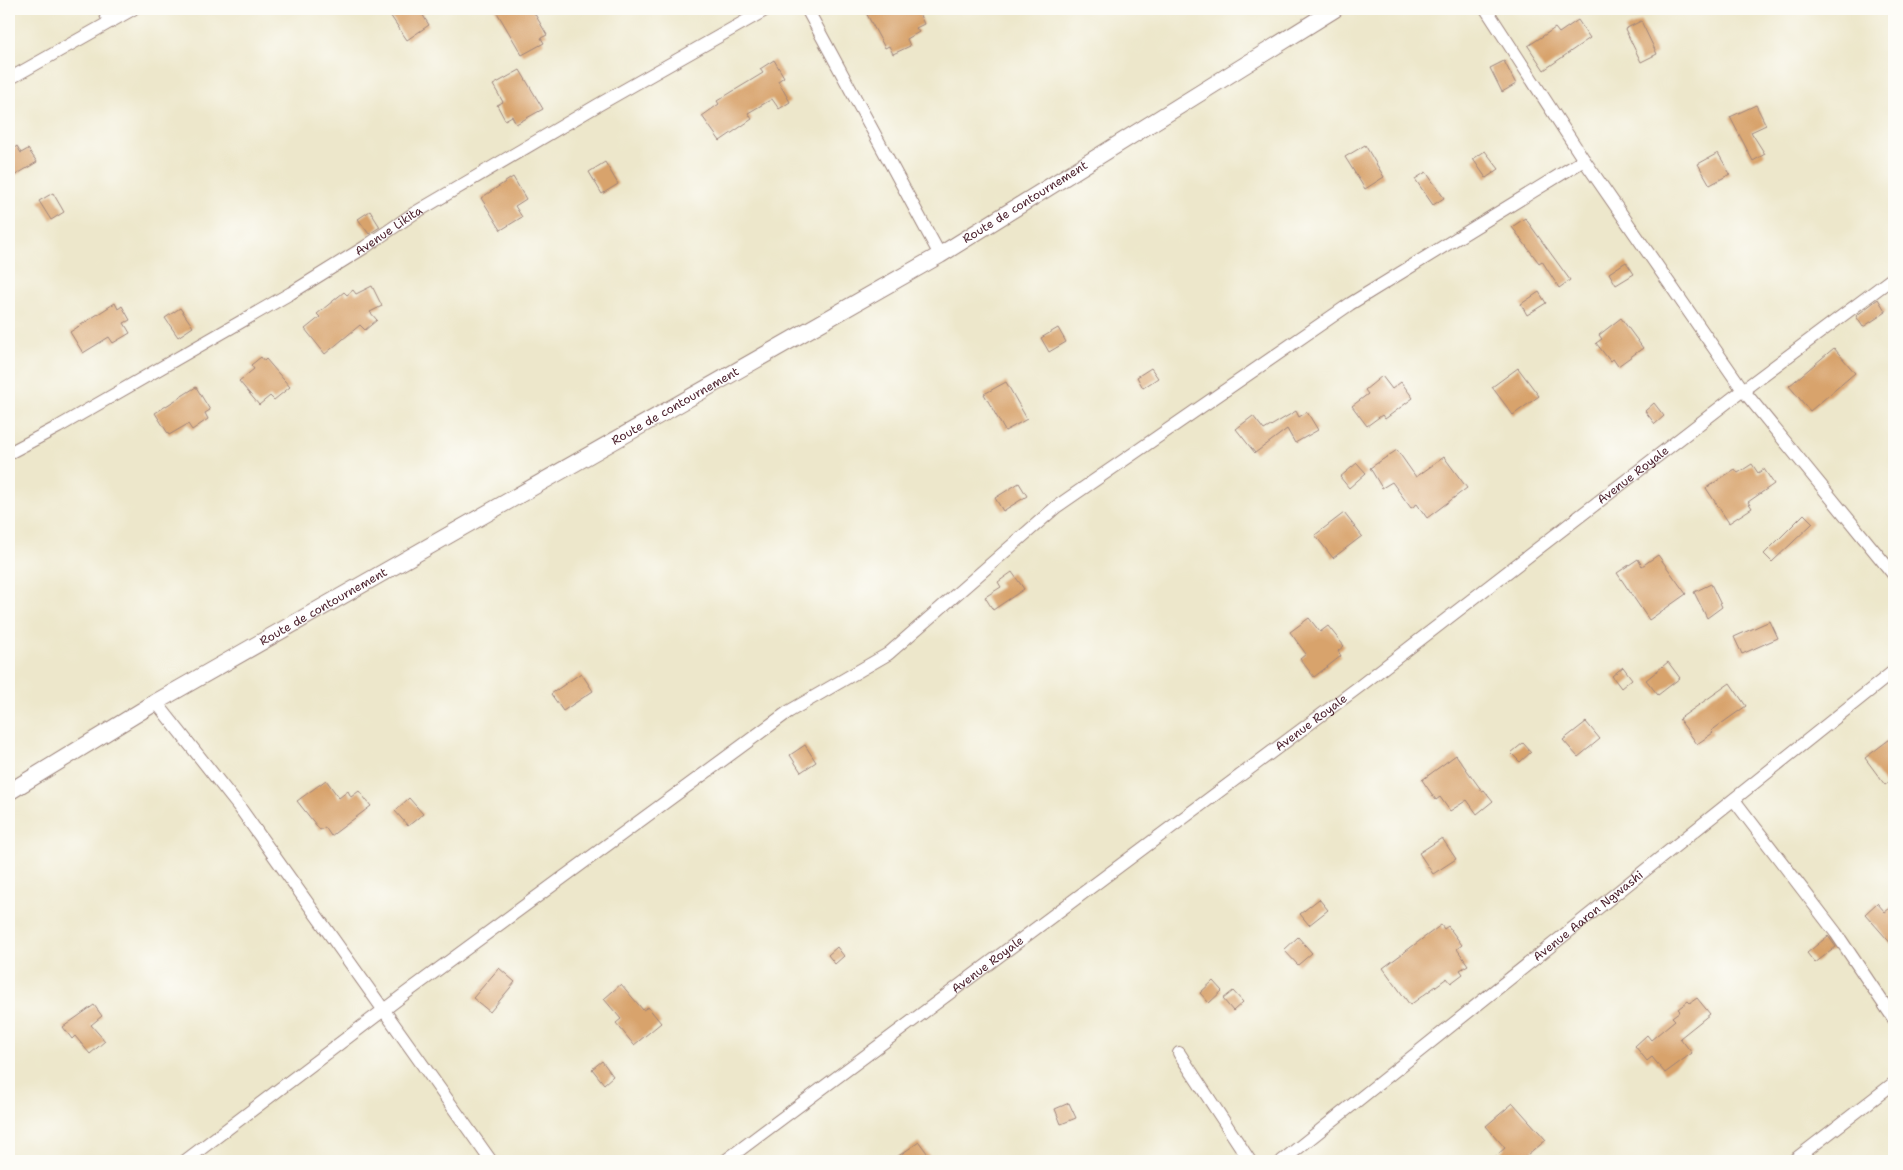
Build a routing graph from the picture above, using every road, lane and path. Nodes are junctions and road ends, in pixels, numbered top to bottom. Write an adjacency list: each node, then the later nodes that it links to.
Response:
1 (103, 9): 7 (street)
2 (133, 9): 7 (street)
3 (767, 9): 13 (street, Avenue Likita)
4 (807, 9): 10 (street)
5 (1335, 9): 10 (street, Route de contournement)
6 (1486, 9): 9 (street)
7 (110, 22): 8 (street)
8 (9, 79)
9 (1584, 160): 12 (street); 19 (street)
10 (940, 255): 16 (street, Route de contournement)
11 (1894, 277): 12 (street, Avenue Royale)
12 (1742, 390): 14 (street); 25 (street, Avenue Royale)
13 (9, 453)
14 (1894, 575)
15 (1894, 671): 18 (street, Avenue Aaron Ngwashi)
16 (156, 702): 17 (street, Route de contournement); 19 (street)
17 (9, 792)
18 (1734, 800): 20 (street); 27 (street, Avenue Aaron Ngwashi)
19 (384, 1010): 23 (street); 24 (street)
20 (1894, 1019)
21 (1178, 1054): 26 (street)
22 (1894, 1083): 28 (street)
23 (184, 1161)
24 (492, 1161)
25 (725, 1161)
26 (1250, 1161)
27 (1282, 1161)
28 (1793, 1161)

